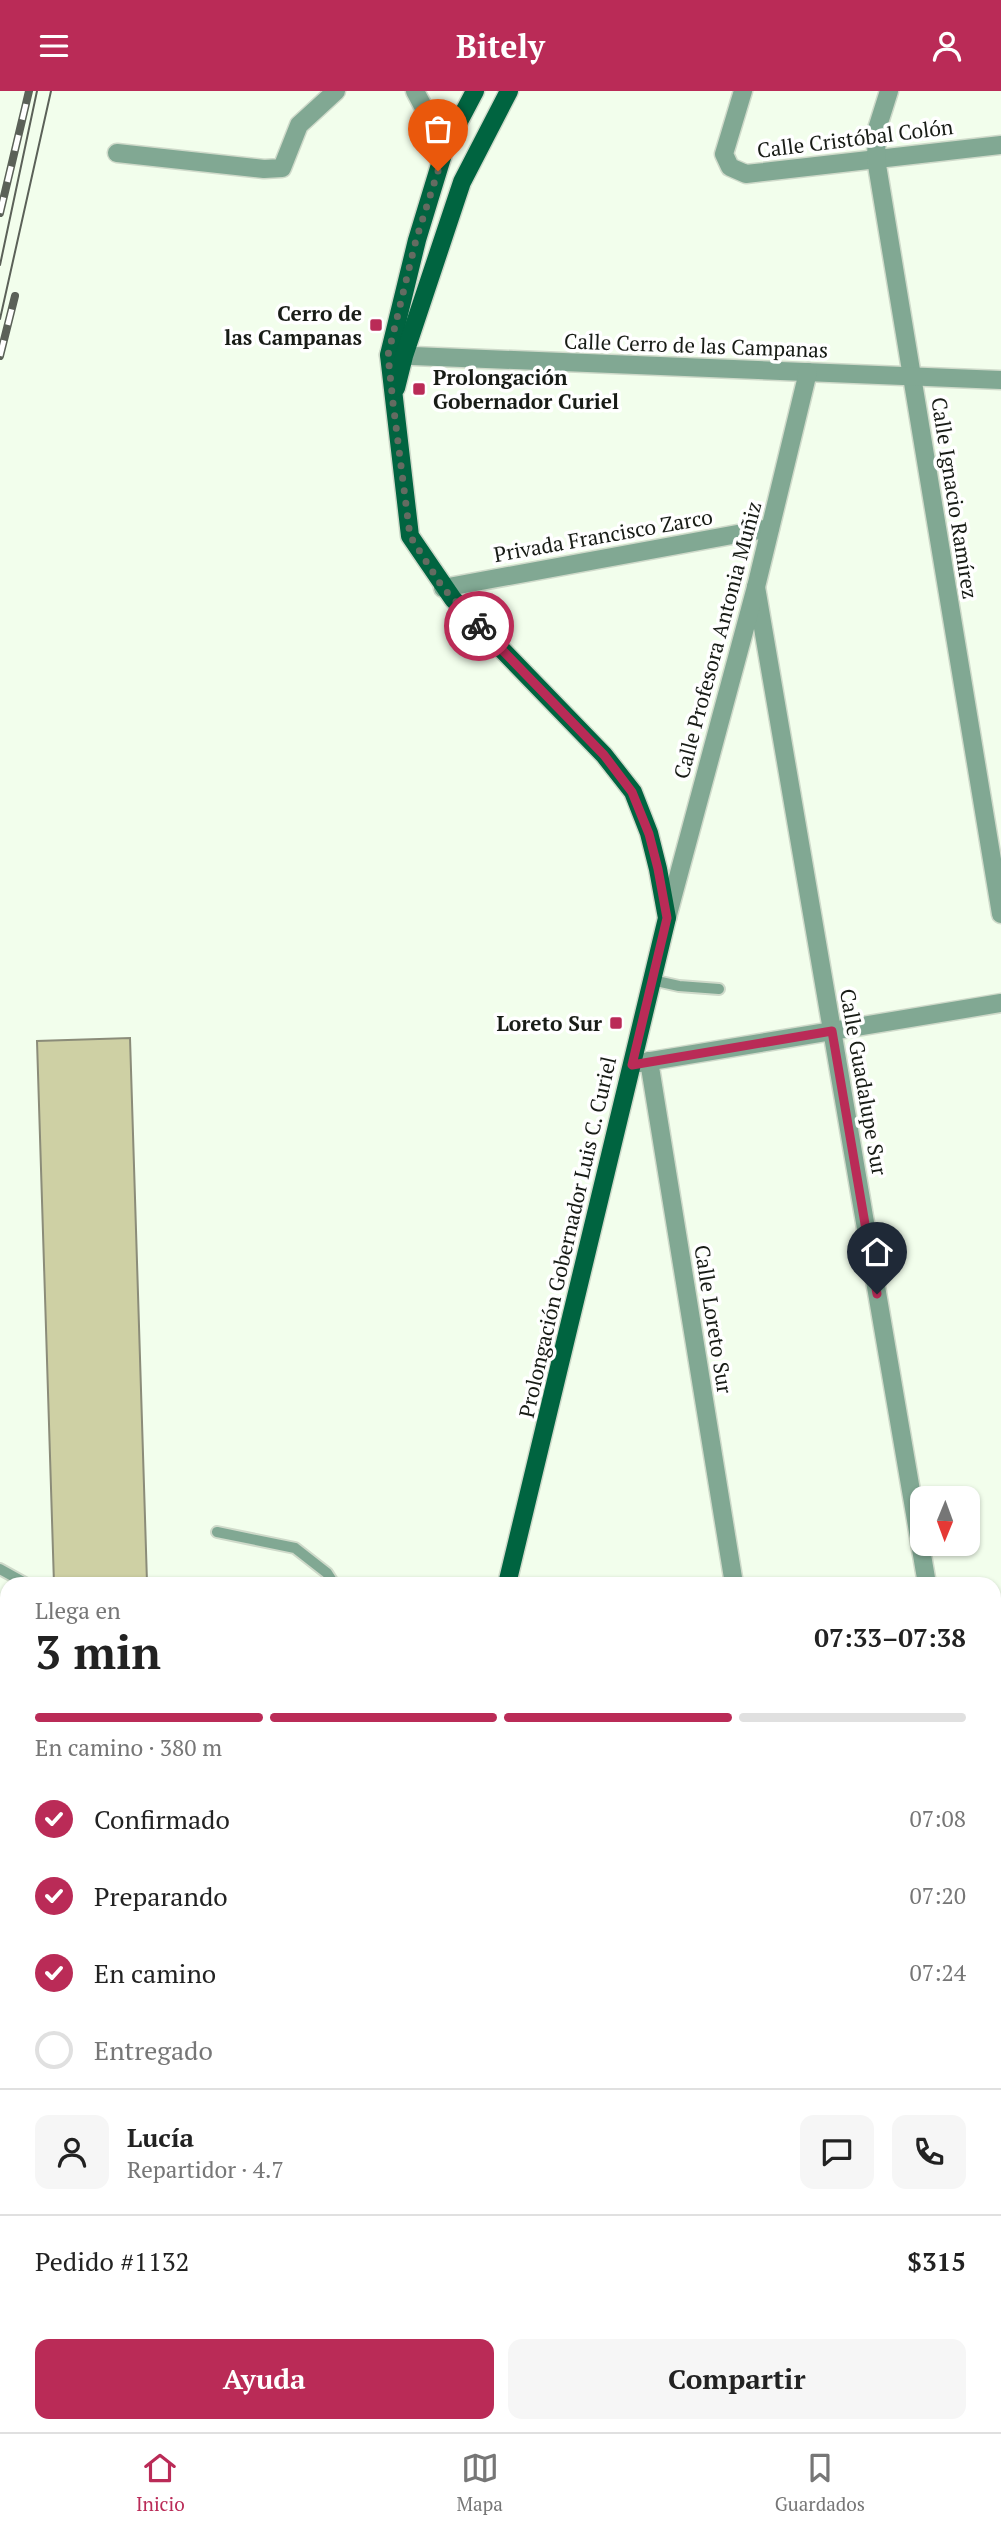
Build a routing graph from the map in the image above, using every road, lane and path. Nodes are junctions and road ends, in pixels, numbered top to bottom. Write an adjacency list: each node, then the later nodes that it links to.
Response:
1 (337, 91): 9 (street)
2 (415, 91): 8 (street)
3 (475, 91): 8 (main road, Prolongación Gobernador Luis C. Curiel)
4 (509, 91): 11 (main road, Prolongación Gobernador Luis C. Curiel)
5 (743, 91): 10 (street, Calle Cristóbal Colón)
6 (888, 91): 10 (street, Calle Ignacio Ramírez)
7 (1001, 145): 10 (street, Calle Cristóbal Colón)
8 (445, 148): 11 (main road, Prolongación Gobernador Luis C. Curiel)
9 (117, 153)
10 (876, 159): 13 (street, Calle Ignacio Ramírez)
11 (396, 355): 12 (street, Calle Cerro de las Campanas); 17 (main road, Prolongación Gobernador Luis C. Curiel)
12 (808, 372): 13 (street, Calle Cerro de las Campanas); 15 (street, Calle Profesora Antonia Muñiz)
13 (911, 376): 14 (street, Calle Cerro de las Campanas); 18 (street, Calle Ignacio Ramírez)
14 (1001, 380)
15 (770, 527): 16 (street, Calle Profesora Antonia Muñiz); 17 (street, Privada Francisco Zarco)
16 (755, 587): 19 (street, Calle Profesora Antonia Muñiz); 23 (street, Calle Guadalupe Sur)
17 (443, 588): 19 (main road, Prolongación Gobernador Luis C. Curiel)
18 (1001, 914)
19 (667, 918): 20 (main road, Prolongación Gobernador Luis C. Curiel)
20 (652, 980): 21 (lane); 24 (main road, Prolongación Gobernador Luis C. Curiel)
21 (719, 989)
22 (1001, 1003): 23 (street)
23 (832, 1031): 24 (street); 29 (street, Calle Guadalupe Sur)
24 (640, 1063): 27 (main road, Prolongación Gobernador Luis C. Curiel); 28 (street, Calle Loreto Sur)
25 (216, 1532): 26 (lane)
26 (330, 1577)
27 (509, 1577)
28 (733, 1577)
29 (926, 1577)

